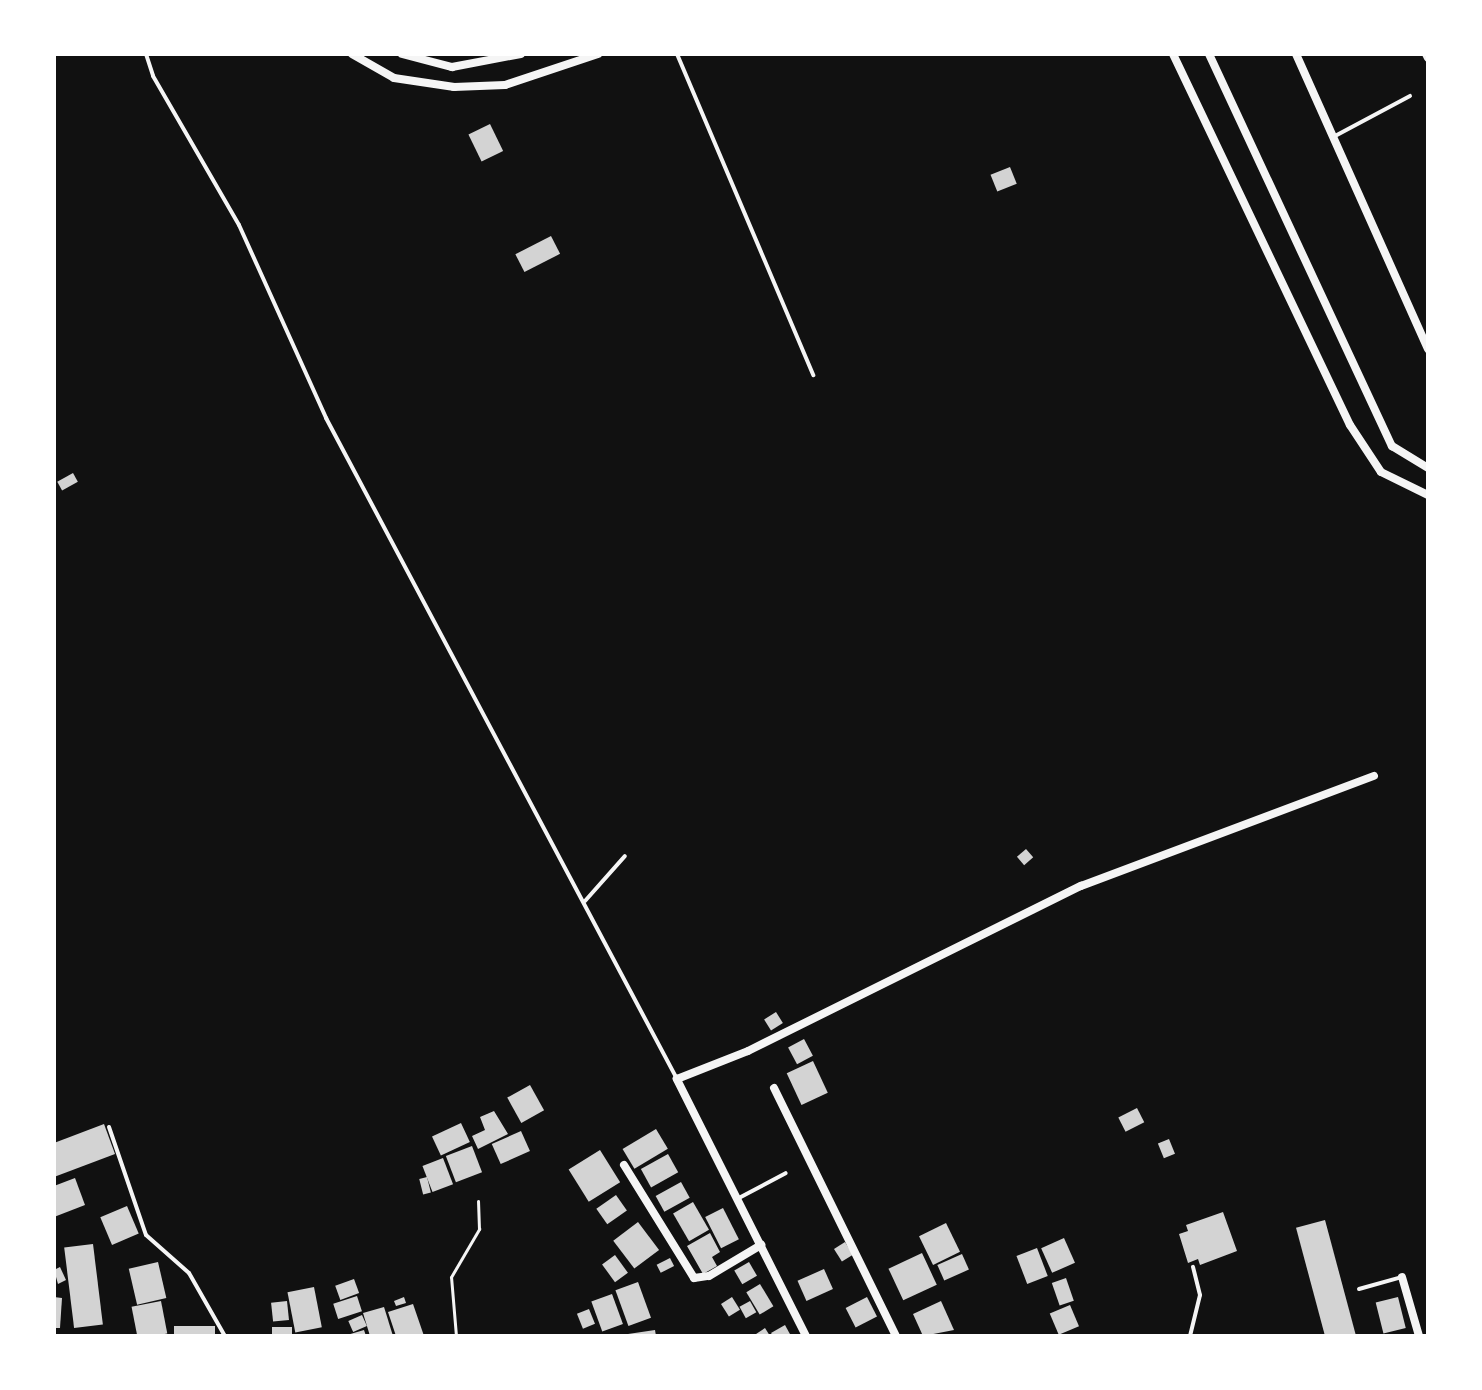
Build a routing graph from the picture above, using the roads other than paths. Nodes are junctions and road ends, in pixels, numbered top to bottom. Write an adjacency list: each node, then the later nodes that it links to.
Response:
1 (146, 54): 19 (lane)
2 (352, 54): 10 (street)
3 (402, 54): 4 (street)
4 (521, 54)
5 (598, 54): 10 (street)
6 (677, 54): 14 (lane)
7 (1173, 54): 16 (street)
8 (1209, 54): 15 (street)
9 (1296, 54): 12 (street)
10 (580, 57)
11 (1410, 96): 12 (lane)
12 (1335, 136): 13 (street)
13 (1428, 349)
14 (813, 375)
15 (1428, 468)
16 (1428, 495)
17 (1374, 776): 20 (street)
18 (625, 856): 19 (lane)
19 (585, 901): 20 (lane)
20 (677, 1079): 25 (street)
21 (774, 1088): 32 (street)
22 (109, 1127): 30 (lane)
23 (624, 1165): 26 (street)
24 (786, 1173): 25 (lane)
25 (737, 1199): 26 (street)
26 (761, 1245): 31 (street)
27 (1193, 1267): 33 (lane)
28 (1402, 1277): 29 (lane); 34 (street)
29 (1359, 1289)
30 (225, 1336)
31 (806, 1336)
32 (896, 1336)
33 (1190, 1336)
34 (1419, 1336)

